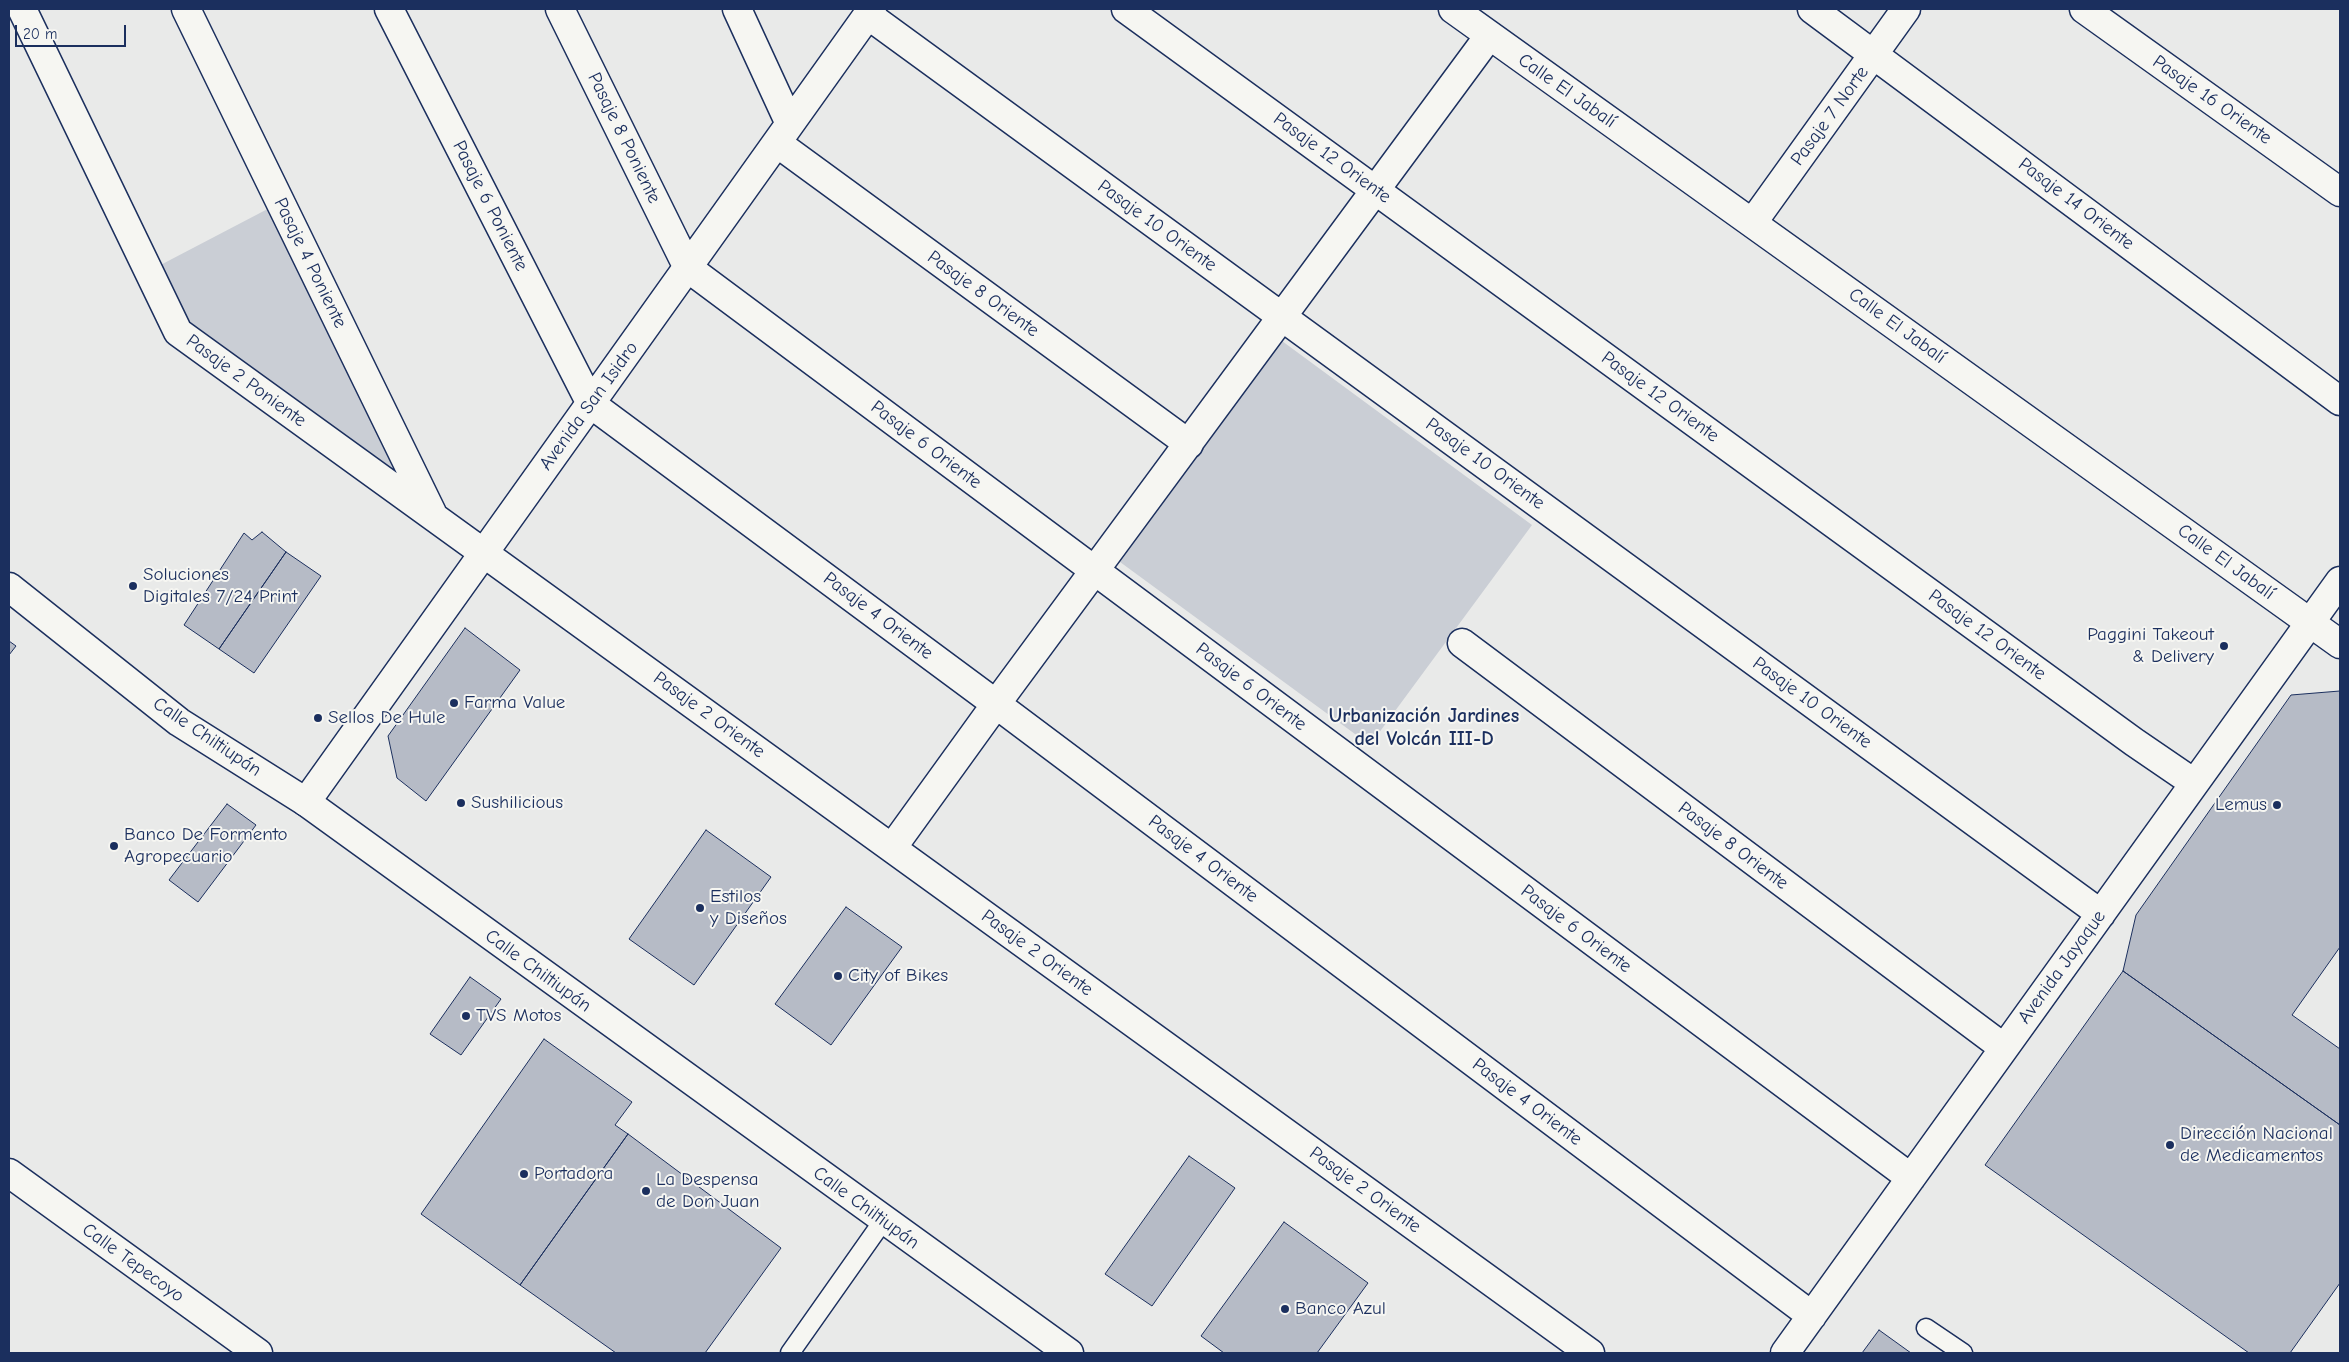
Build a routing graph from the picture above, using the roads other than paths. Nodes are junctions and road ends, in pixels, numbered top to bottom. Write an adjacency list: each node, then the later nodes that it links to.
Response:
1 (22, 9): 23 (street, Pasaje 2 Poniente)
2 (186, 9): 23 (street, Pasaje 4 Poniente)
3 (389, 9): 21 (street, Pasaje 6 Poniente)
4 (560, 9): 18 (street, Pasaje 8 Poniente)
5 (737, 9): 14 (street)
6 (1126, 9): 15 (street, Pasaje 12 Oriente)
7 (1453, 9): 12 (street, Calle El Jabalí)
8 (1812, 9): 13 (street, Pasaje 14 Oriente)
9 (1906, 9): 13 (street, Pasaje 7 Norte)
10 (2084, 9): 16 (street, Pasaje 16 Oriente)
11 (870, 12): 14 (street, Avenida San Isidro); 19 (street, Pasaje 10 Oriente)
12 (1489, 36): 15 (street); 17 (street, Calle El Jabalí)
13 (1875, 54): 17 (street, Pasaje 7 Norte); 20 (street, Pasaje 14 Oriente)
14 (784, 133): 18 (street, Avenida San Isidro); 22 (street, Pasaje 8 Oriente)
15 (1375, 189): 19 (street); 32 (street, Pasaje 12 Oriente)
16 (2340, 192)
17 (1753, 222): 28 (street, Calle El Jabalí)
18 (688, 268): 21 (street, Avenida San Isidro); 25 (street, Pasaje 6 Oriente)
19 (1283, 317): 22 (street); 35 (street, Pasaje 10 Oriente)
20 (2340, 401)
21 (591, 404): 24 (street, Avenida San Isidro); 31 (street, Pasaje 4 Oriente)
22 (1189, 444): 25 (street)
23 (434, 517): 24 (street, Pasaje 2 Poniente)
24 (484, 552): 33 (street, Avenida San Isidro); 34 (street, Pasaje 2 Oriente)
25 (1095, 571): 31 (street); 38 (street, Pasaje 6 Oriente)
26 (2340, 581): 28 (street, Avenida Jayaque)
27 (9, 587): 33 (street, Calle Chiltiupán)
28 (2310, 622): 30 (street, Calle El Jabalí); 32 (street, Avenida Jayaque)
29 (1462, 643): 36 (street, Pasaje 8 Oriente)
30 (2340, 644)
31 (996, 704): 34 (street); 40 (street, Pasaje 4 Oriente)
32 (2194, 783): 35 (street, Avenida Jayaque)
33 (306, 802): 39 (street, Calle Chiltiupán)
34 (892, 848): 45 (street, Pasaje 2 Oriente)
35 (2101, 914): 36 (street, Avenida Jayaque)
36 (2004, 1048): 38 (street, Avenida Jayaque)
37 (9, 1173): 42 (street, Calle Tepecoyo)
38 (1911, 1178): 40 (street, Avenida Jayaque)
39 (883, 1221): 43 (lane); 44 (street, Calle Chiltiupán)
40 (1812, 1316): 46 (street, Avenida Jayaque)
41 (1926, 1328): 47 (lane)
42 (258, 1353)
43 (790, 1353)
44 (1069, 1353)
45 (1590, 1353)
46 (1785, 1353)
47 (1962, 1353)

